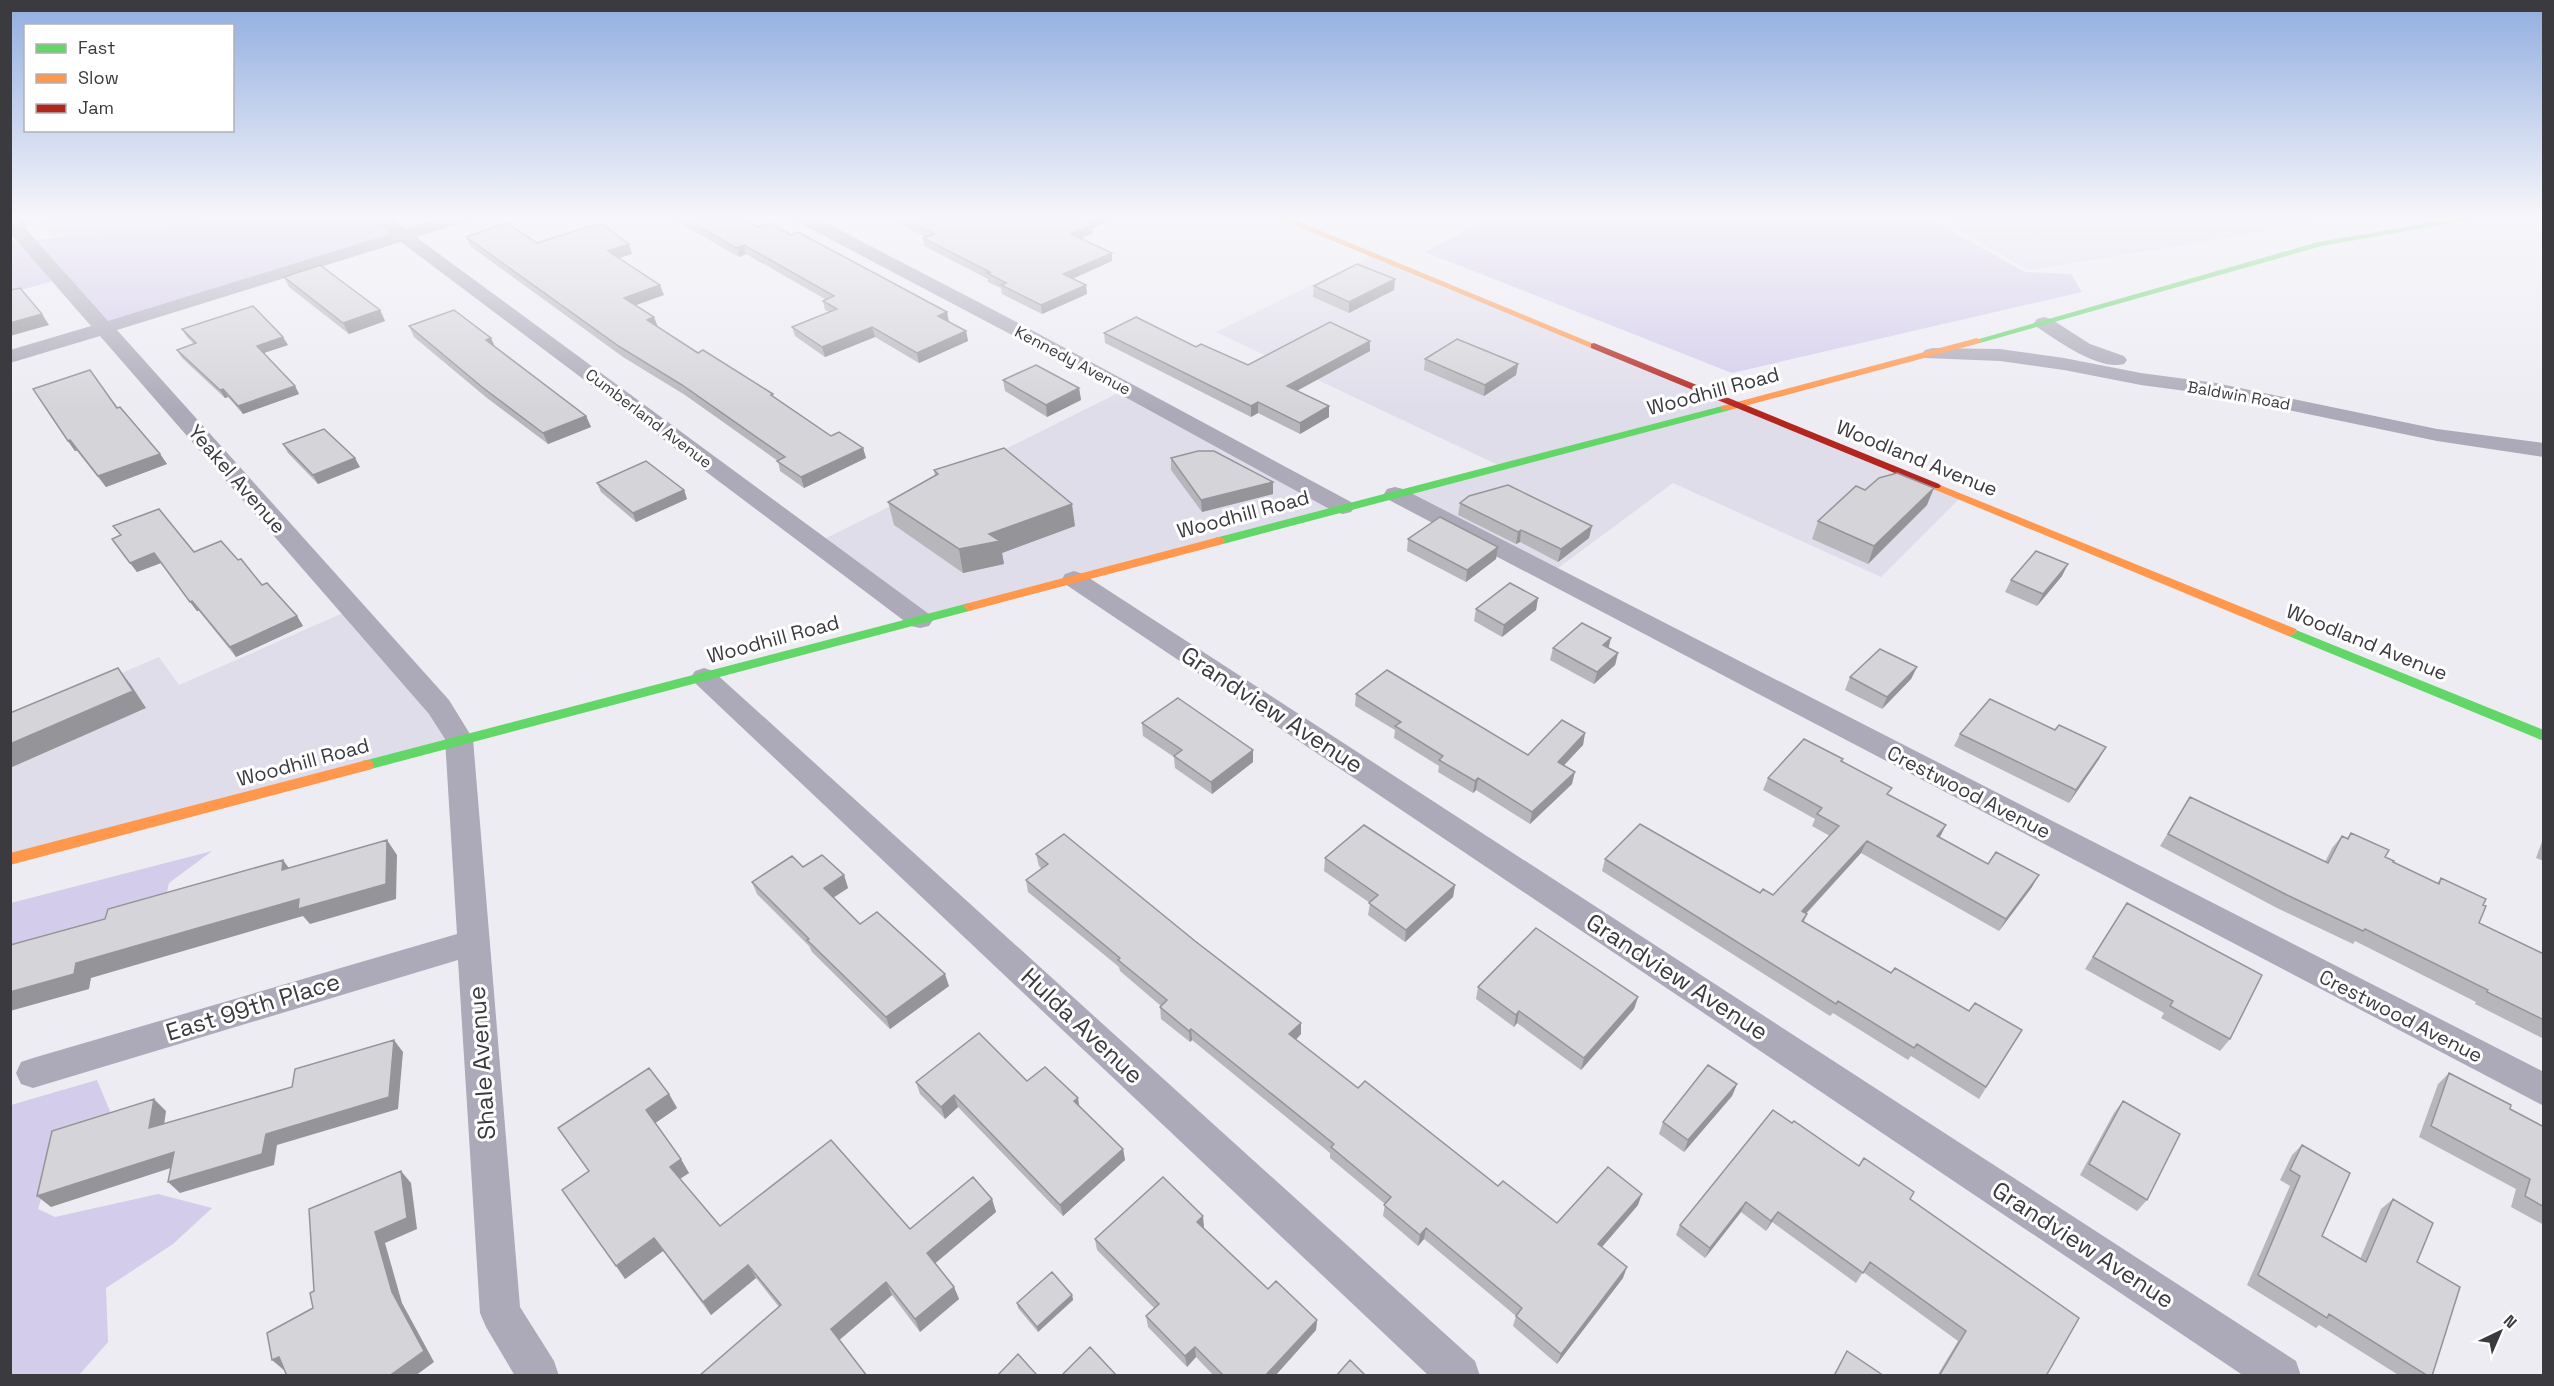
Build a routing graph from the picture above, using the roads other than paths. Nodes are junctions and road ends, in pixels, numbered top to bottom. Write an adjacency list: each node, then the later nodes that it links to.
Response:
1 (61, 281): 8 (street, Yeakel Avenue)
2 (257, 281): 8 (street)
3 (463, 281): 17 (street, Cumberland Avenue)
4 (923, 281): 15 (street, Kennedy Avenue)
5 (1434, 281): 12 (street, Woodland Avenue)
6 (2192, 281): 7 (street, Woodhill Road)
7 (2044, 323): 9 (street, Woodhill Road); 11 (street)
8 (103, 328): 10 (street); 20 (street, Yeakel Avenue)
9 (1932, 354): 11 (street, Baldwin Road); 12 (street, Woodhill Road)
10 (10, 357)
11 (2216, 389): 13 (street, Baldwin Road)
12 (1737, 405): 14 (street, Woodhill Road); 19 (street, Woodland Avenue)
13 (2544, 450)
14 (1395, 494): 15 (street, Woodhill Road); 24 (street, Crestwood Avenue)
15 (1343, 507): 16 (street, Woodhill Road)
16 (1074, 579): 17 (street, Woodhill Road); 27 (street, Grandview Avenue)
17 (921, 620): 18 (street, Woodhill Road)
18 (704, 677): 20 (street, Woodhill Road); 26 (street, Hulda Avenue)
19 (2544, 736)
20 (459, 740): 21 (street, Woodhill Road); 22 (street, Shale Avenue)
21 (10, 859)
22 (473, 942): 23 (street, East 99th Place); 25 (street, Shale Avenue)
23 (33, 1073)
24 (2544, 1090)
25 (539, 1376)
26 (1460, 1376)
27 (2281, 1376)

